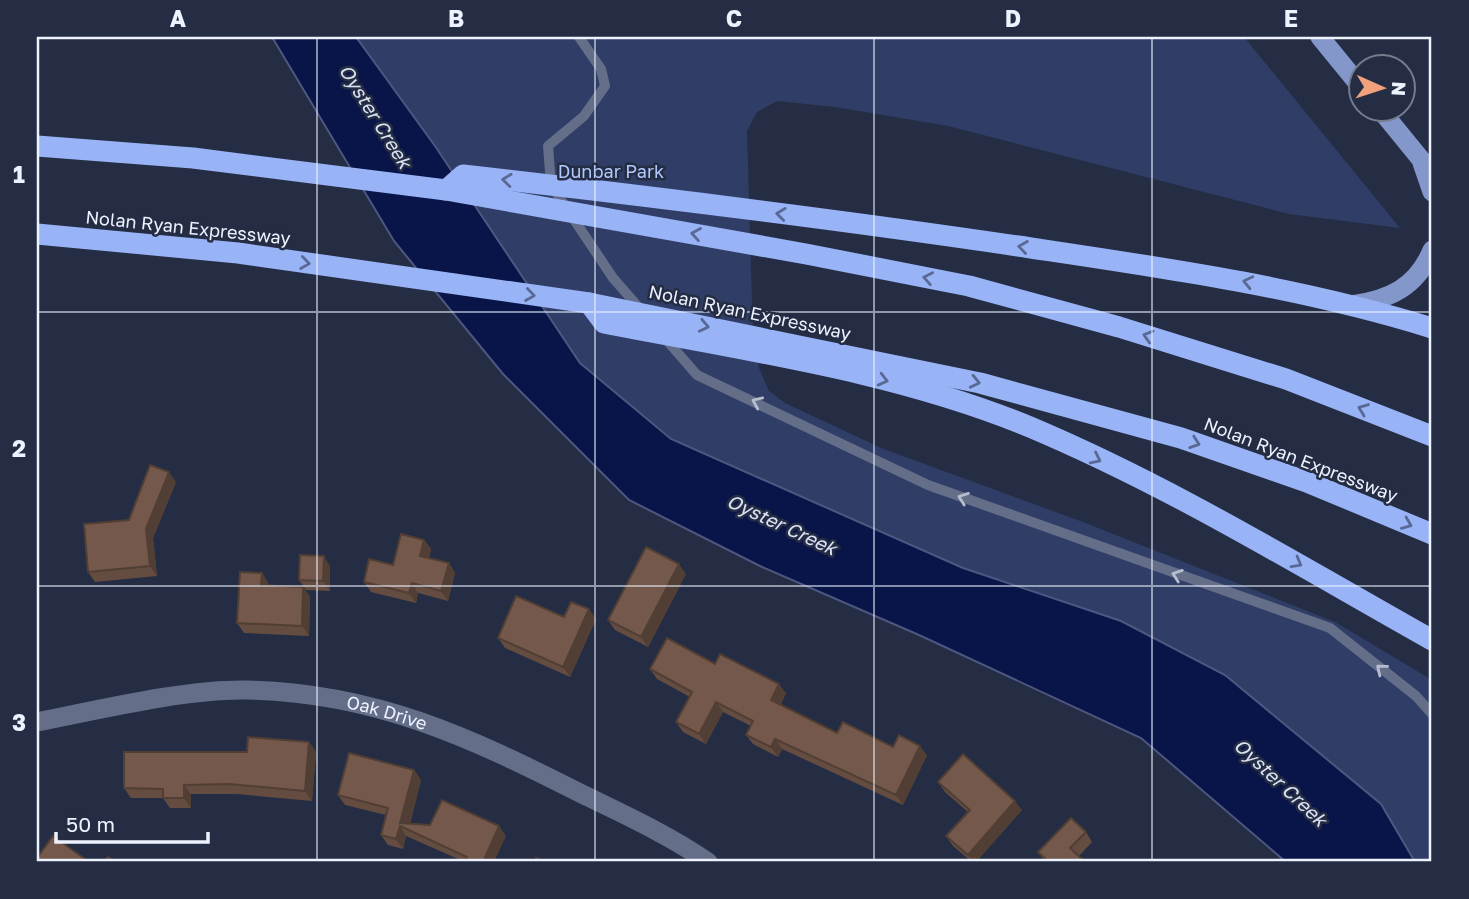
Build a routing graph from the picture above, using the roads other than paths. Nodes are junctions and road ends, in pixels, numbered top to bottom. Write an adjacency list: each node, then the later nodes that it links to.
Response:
1 (579, 37): 17 (lane, one-way to 1)
2 (1320, 37): 3 (main road)
3 (1346, 69)
4 (1390, 122): 6 (main road)
5 (37, 146): 7 (highway)
6 (1426, 166): 8 (main road)
7 (446, 190): 11 (highway, one-way to 7); 14 (highway, one-way to 7)
8 (1432, 192)
9 (37, 234): 13 (highway, Nolan Ryan Expressway, one-way to 13)
10 (1432, 250): 11 (main road)
11 (1350, 305): 12 (highway)
12 (1432, 328)
13 (814, 357): 15 (highway, Nolan Ryan Expressway, one-way to 15); 16 (highway, one-way to 16)
14 (1429, 435)
15 (1432, 534)
16 (1432, 640)
17 (1432, 714)
18 (37, 722): 19 (street, Oak Drive)
19 (708, 862)

